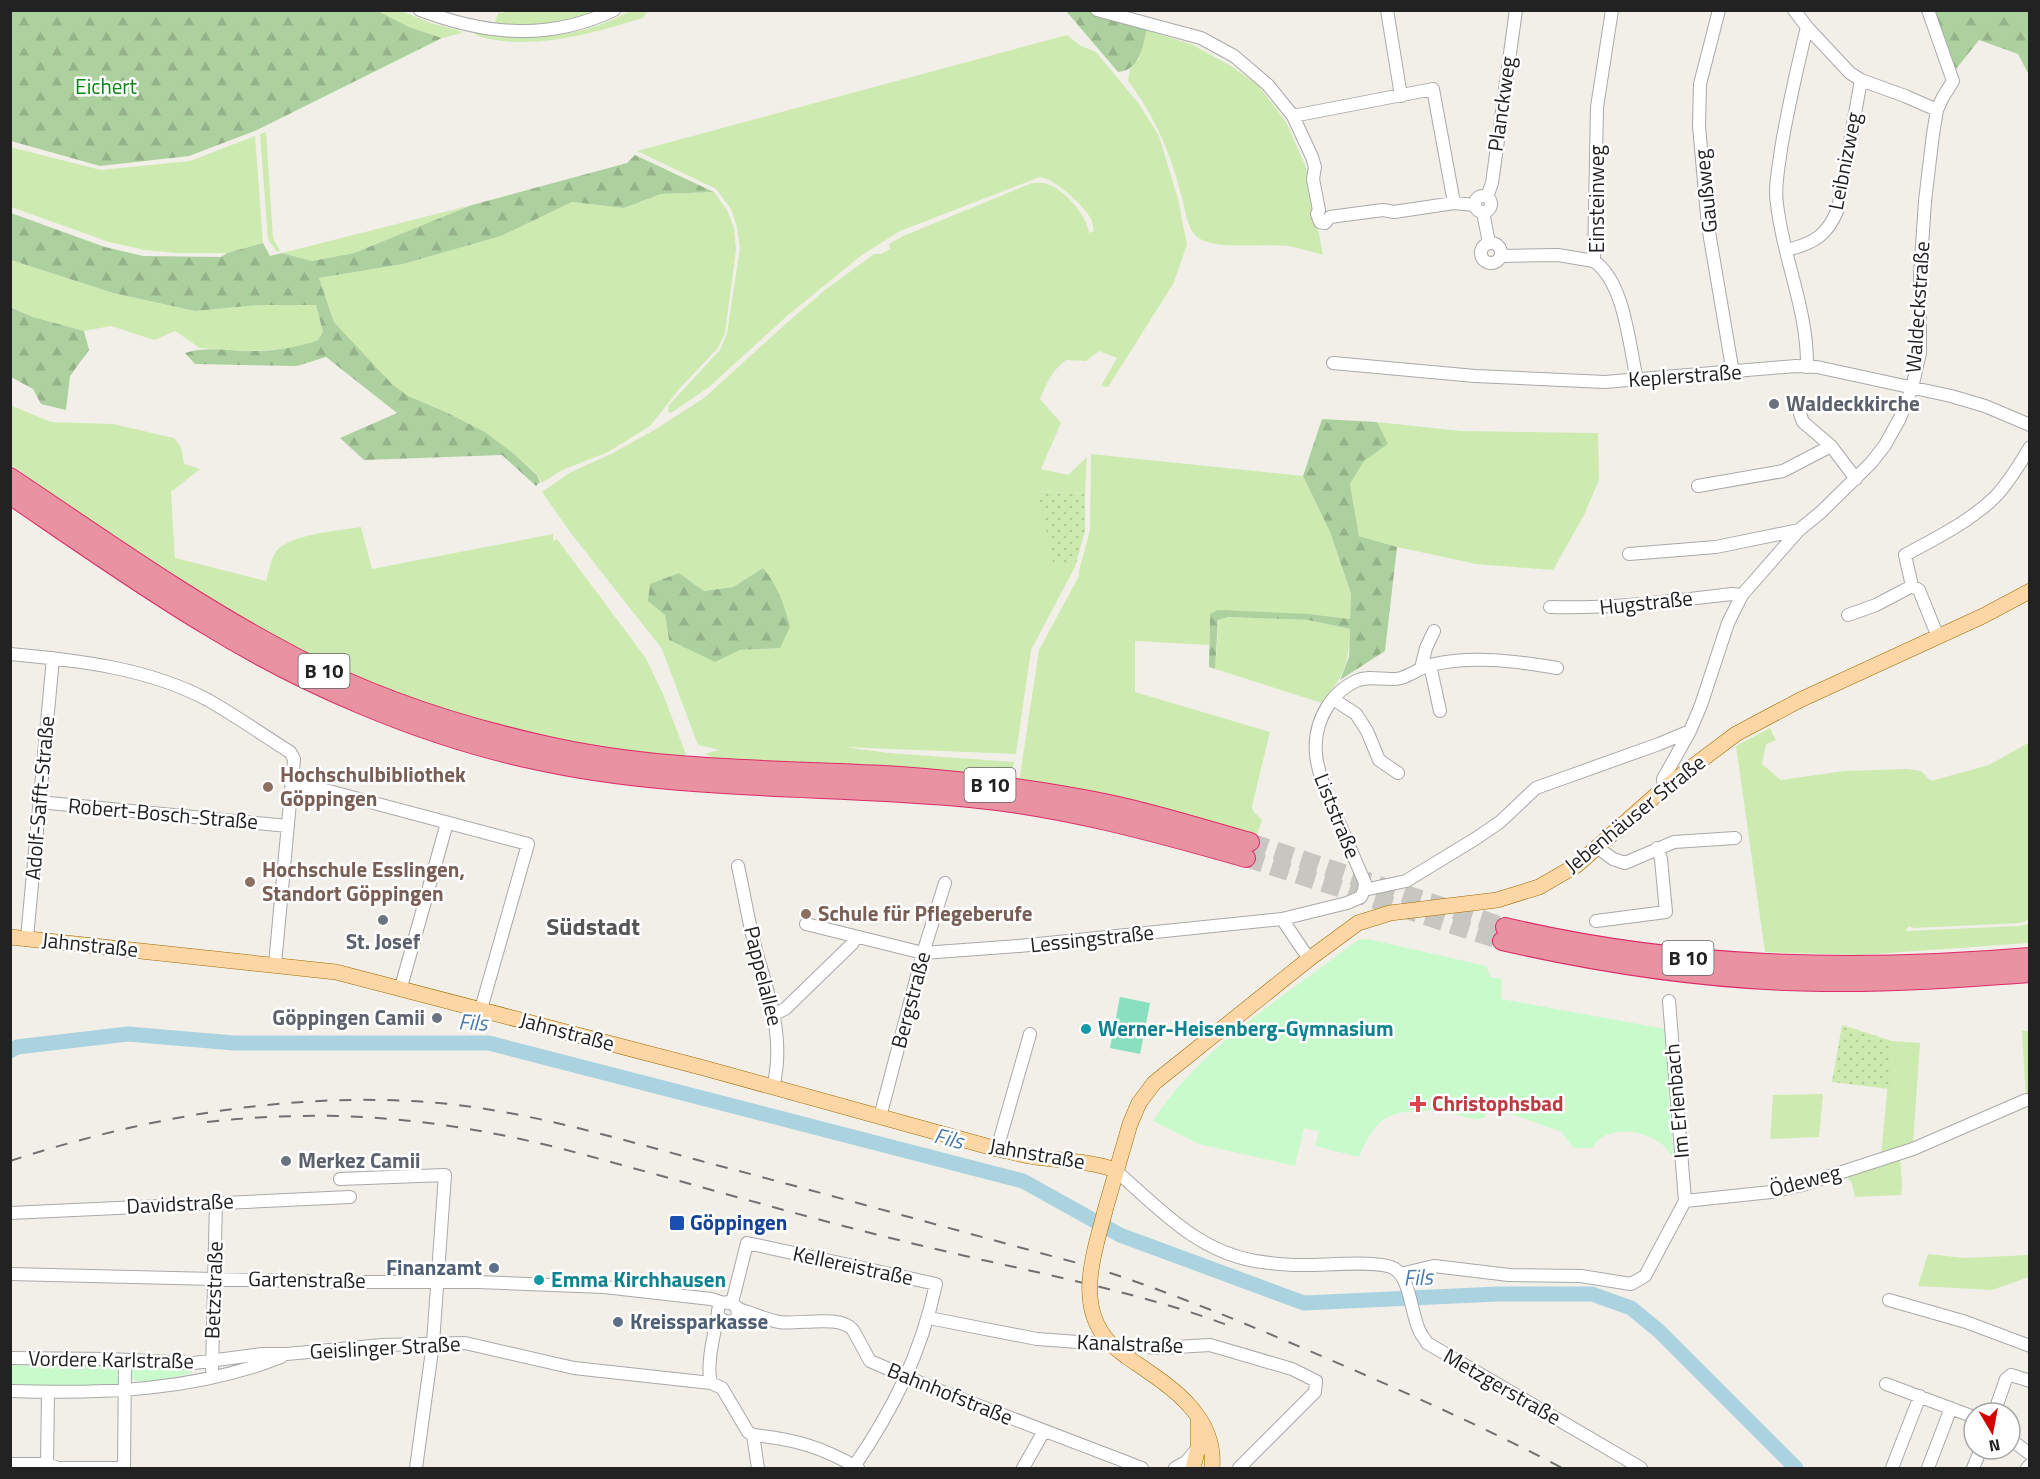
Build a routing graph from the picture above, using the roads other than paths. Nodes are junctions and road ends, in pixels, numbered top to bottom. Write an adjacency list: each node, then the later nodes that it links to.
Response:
1 (420, 10): 2 (street)
2 (614, 10)
3 (1097, 10): 14 (street)
4 (1387, 10): 12 (street)
5 (1516, 10): 16 (street, Planckweg)
6 (1612, 10): 20 (street, Einsteinweg)
7 (1719, 10): 23 (street, Gaußweg)
8 (1794, 10): 10 (street)
9 (1928, 10): 13 (street, Waldeckstraße)
10 (1807, 27): 11 (street); 18 (street)
11 (1860, 80): 13 (street); 18 (street, Leibnizweg)
12 (1401, 96): 14 (street); 15 (street)
13 (1937, 110): 25 (street, Waldeckstraße)
14 (1293, 116): 15 (street)
15 (1454, 204): 16 (street)
16 (1479, 208): 17 (street)
17 (1489, 243): 19 (street); 19 (street)
18 (1787, 250): 22 (street)
19 (1501, 256): 20 (street)
20 (1594, 261): 24 (street, Einsteinweg)
21 (1333, 363): 24 (street, Keplerstraße)
22 (1807, 367): 23 (street, Keplerstraße); 25 (street, Keplerstraße)
23 (1733, 373): 24 (street, Keplerstraße)
24 (1637, 380)
25 (1911, 388): 27 (street, Keplerstraße); 31 (street, Waldeckstraße)
26 (1800, 414): 28 (street)
27 (2030, 425)
28 (1831, 446): 31 (street); 32 (street)
29 (2030, 447): 36 (street)
30 (10, 477): 33 (highway, B 10)
31 (1856, 479): 34 (street, Waldeckstraße)
32 (1698, 486)
33 (10, 495)
34 (1798, 530): 35 (street, Waldeckstraße); 38 (street, Waldeckstraße)
35 (1629, 554)
36 (1912, 586): 40 (street); 42 (street)
37 (2030, 591): 42 (main road, Jebenhäuser Straße)
38 (1742, 595): 39 (street, Hugstraße); 49 (street, Waldeckstraße)
39 (1550, 607)
40 (1848, 615)
41 (1434, 631): 45 (street)
42 (1938, 637): 52 (main road, Jebenhäuser Straße)
43 (10, 654): 44 (street)
44 (53, 658): 51 (street); 53 (street, Adolf-Safft-Straße)
45 (1425, 667): 46 (street, Liststraße); 47 (street, Liststraße); 48 (street)
46 (1557, 668)
47 (1333, 699): 50 (street); 61 (street, Liststraße)
48 (1440, 711)
49 (1690, 730): 52 (street, Waldeckstraße); 61 (street, Lessingstraße)
50 (1398, 773)
51 (291, 784): 54 (street); 55 (street)
52 (1664, 788): 57 (main road, Jebenhäuser Straße)
53 (39, 802): 55 (street, Robert-Bosch-Straße); 67 (street, Adolf-Safft-Straße)
54 (447, 823): 73 (street); 75 (street)
55 (288, 826): 71 (street)
56 (1736, 838): 58 (street)
57 (1598, 848): 58 (street); 70 (main road, Jebenhäuser Straße)
58 (1657, 848): 63 (street)
59 (738, 867): 76 (street, Pappelallee)
60 (945, 883): 68 (street, Bergstraße)
61 (1364, 890): 62 (street, Lessingstraße)
62 (1282, 919): 68 (street, Lessingstraße); 70 (street)
63 (1596, 921)
64 (806, 924): 66 (street, Lessingstraße)
65 (10, 937): 67 (main road, Jahnstraße)
66 (856, 937): 68 (street, Lessingstraße); 76 (street)
67 (27, 938): 71 (main road, Jahnstraße)
68 (923, 953): 80 (street, Bergstraße)
69 (2030, 957): 72 (highway, B 10)
70 (1309, 958): 82 (main road, Jebenhäuser Straße)
71 (275, 964): 73 (main road, Jahnstraße)
72 (2030, 973)
73 (401, 987): 75 (main road, Jahnstraße)
74 (1669, 1002): 85 (street, Im Erlenbach)
75 (482, 1009): 78 (main road, Jahnstraße)
76 (774, 1014): 78 (street, Pappelallee)
77 (1030, 1034): 81 (street)
78 (774, 1087): 80 (main road, Jahnstraße)
79 (2026, 1100): 85 (street, Ödeweg)
80 (880, 1117): 81 (main road, Jahnstraße)
81 (997, 1149): 82 (main road, Jahnstraße)
82 (1115, 1170): 89 (street); 115 (main road, Jebenhäuser Straße, bridge)
83 (340, 1179): 91 (street)
84 (350, 1197): 86 (street, Davidstraße)
85 (1685, 1201): 89 (street)
86 (216, 1202): 87 (street, Davidstraße); 90 (street, Betzstraße)
87 (10, 1213)
88 (10, 1274): 90 (street, Gartenstraße)
89 (1400, 1274): 131 (street, Metzgerstraße)
90 (214, 1278): 91 (street, Gartenstraße); 102 (street, Betzstraße)
91 (436, 1282): 92 (street, Gartenstraße); 97 (street)
92 (604, 1287): 94 (street, Bahnhofstraße)
93 (1889, 1300): 98 (street)
94 (731, 1305): 95 (street, Kellereistraße); 96 (street); 96 (street); 103 (street, Bahnhofstraße)
95 (929, 1318): 103 (street, Kellereistraße); 130 (street, Kanalstraße)
96 (723, 1319): 106 (street)
97 (433, 1343): 99 (street, Geislinger Straße); 106 (street, Geislinger Straße); 122 (street)
98 (2030, 1346)
99 (287, 1354): 102 (street, Geislinger Straße); 104 (street, Geislinger Straße)
100 (10, 1358): 101 (street, Vordere Karlstraße)
101 (125, 1360): 102 (street, Vordere Karlstraße); 108 (street)
102 (211, 1362): 104 (street, Betzstraße)
103 (907, 1376): 116 (street, Bahnhofstraße); 124 (street, Kellereistraße)
104 (213, 1377): 108 (street, Vordere Karlstraße)
105 (2030, 1381): 112 (street)
106 (711, 1383): 117 (street)
107 (1886, 1384): 111 (street)
108 (125, 1390): 110 (street, Vordere Karlstraße); 121 (street)
109 (10, 1391): 110 (street, Vordere Karlstraße)
110 (48, 1392): 120 (street)
111 (1920, 1396): 113 (street); 132 (street)
112 (1998, 1401)
113 (1951, 1408): 114 (street); 133 (street)
114 (1962, 1412)
115 (1198, 1418): 118 (main road); 129 (main road, Jebenhäuser Straße)
116 (1044, 1431): 125 (street); 126 (street, Bahnhofstraße)
117 (753, 1435): 123 (street); 124 (street)
118 (1198, 1448): 127 (street); 128 (main road)
119 (10, 1464): 120 (street)
120 (47, 1464): 121 (street)
121 (124, 1468)
122 (416, 1468)
123 (758, 1468)
124 (855, 1468)
125 (1023, 1468)
126 (1142, 1468)
127 (1175, 1468)
128 (1193, 1468)
129 (1212, 1468)
130 (1239, 1468)
131 (1641, 1468)
132 (1892, 1468)
133 (1928, 1468)

